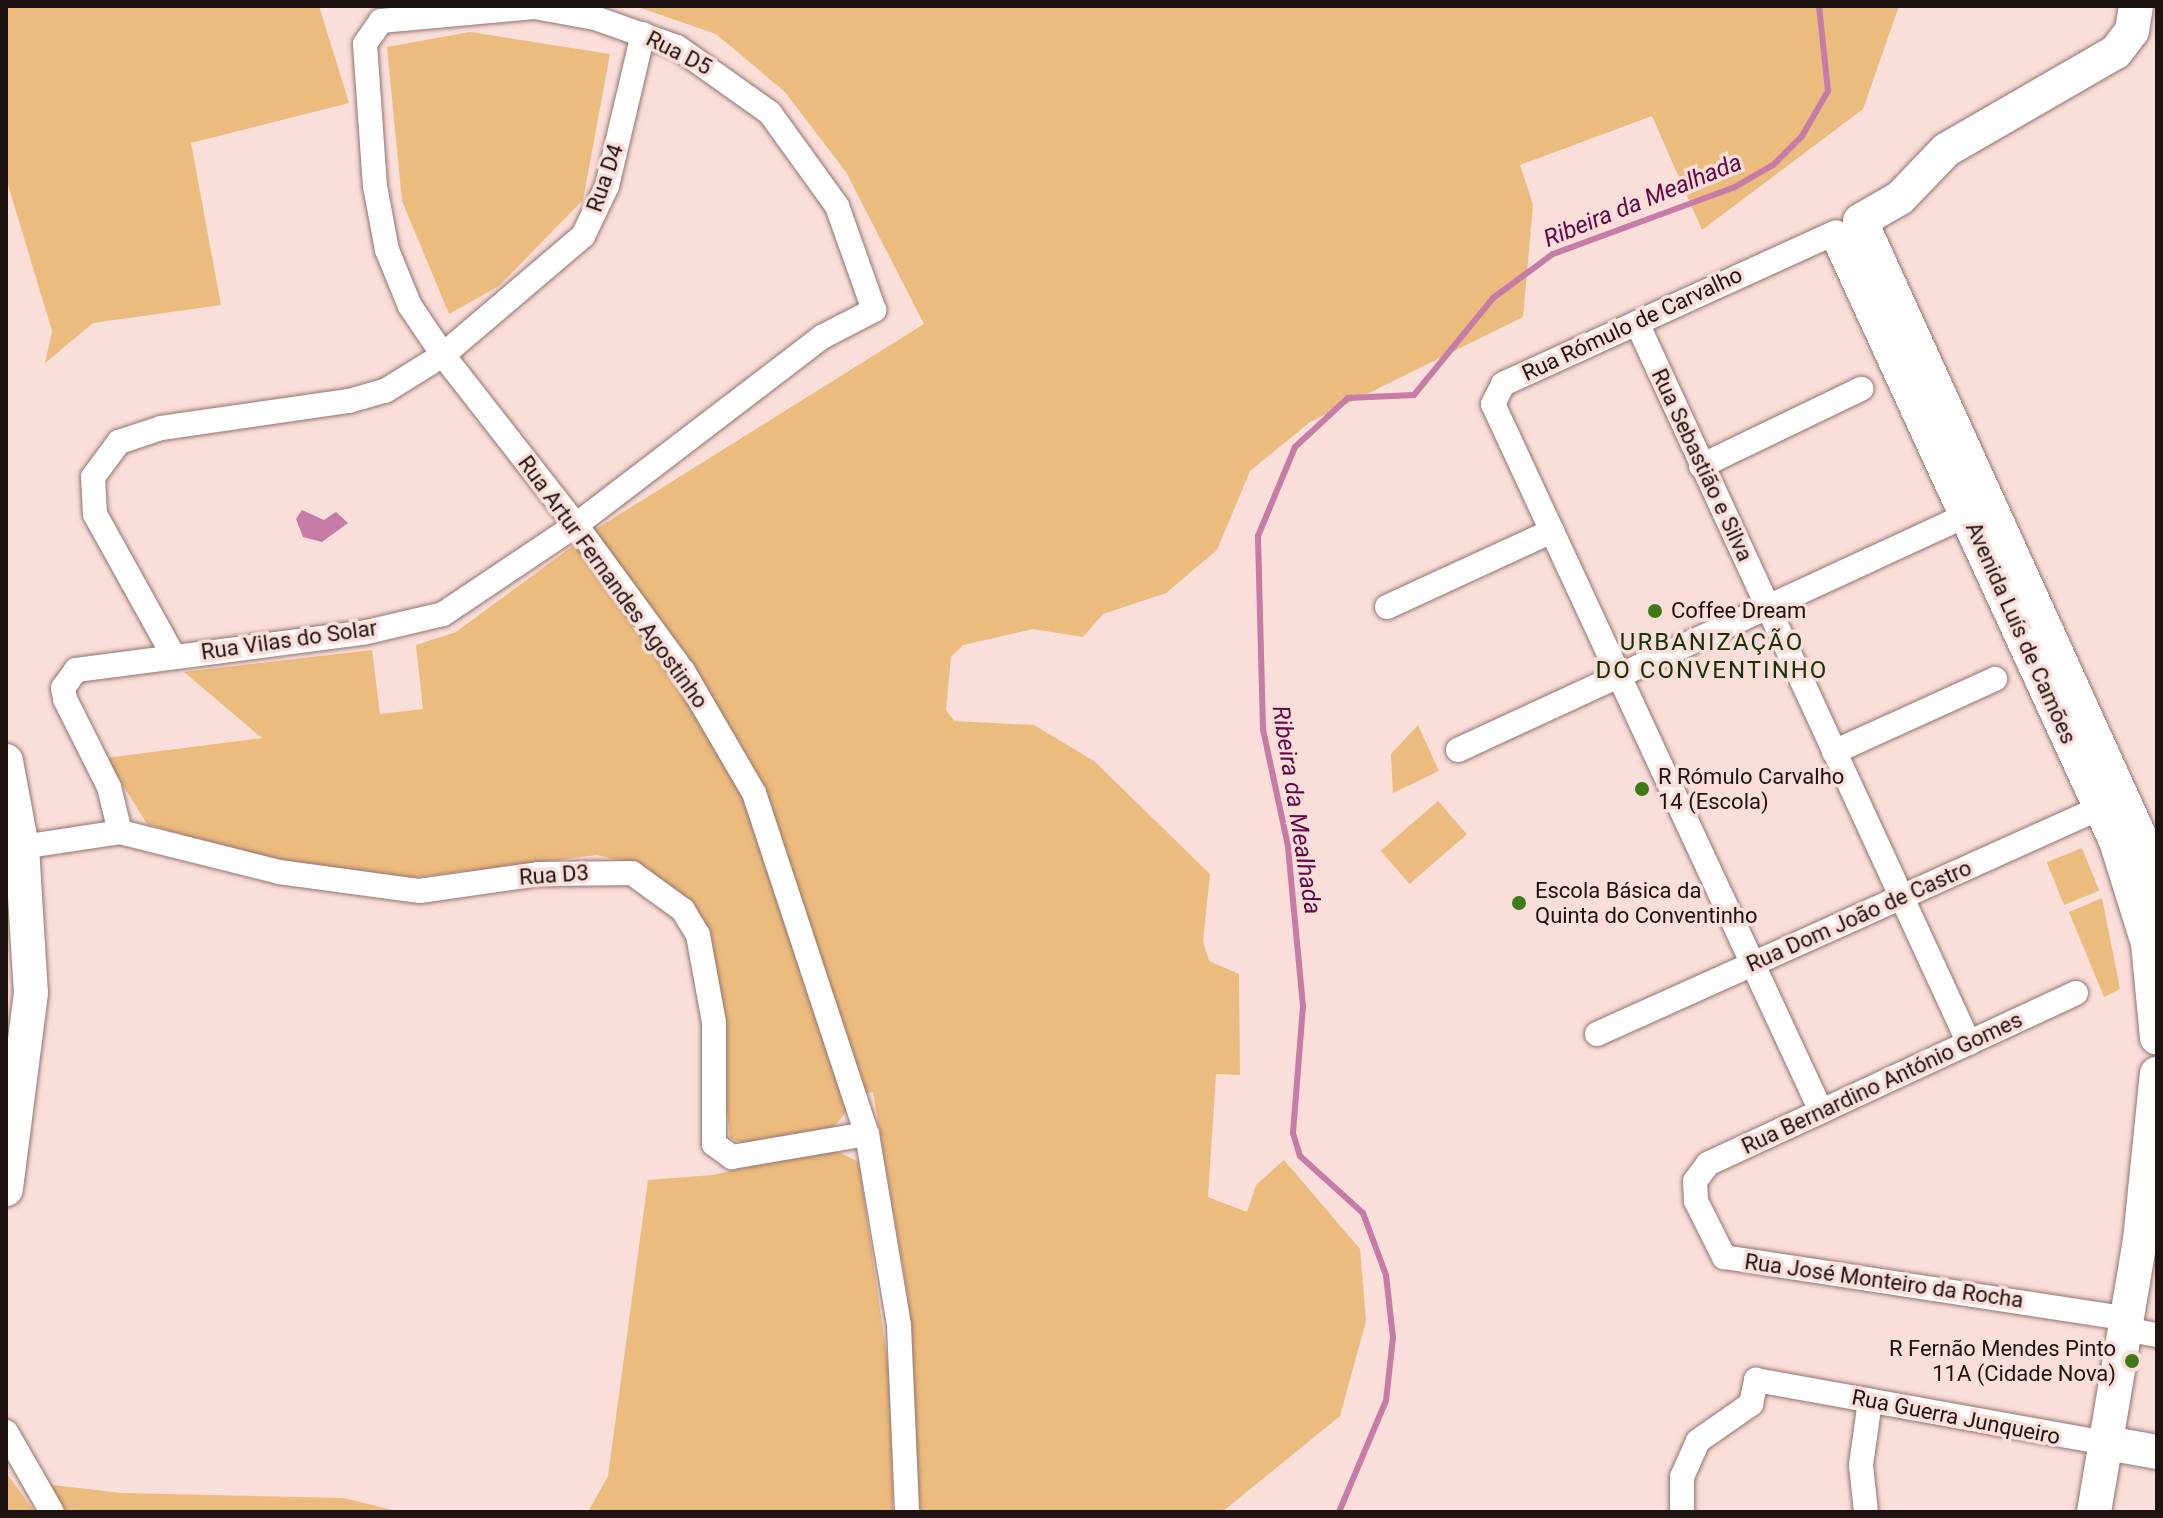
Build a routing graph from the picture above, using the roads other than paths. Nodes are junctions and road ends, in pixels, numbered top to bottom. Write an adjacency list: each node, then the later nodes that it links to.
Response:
1 (2130, 12): 4 (street, Rua Rómulo de Carvalho)
2 (643, 34): 3 (street, Rua D5); 6 (street, Rua D4); 10 (street, Rua D5)
3 (365, 44): 6 (street, Rua Artur Fernandes Agostinho)
4 (1851, 232): 5 (street, Rua Rómulo de Carvalho); 9 (street, Avenida Luís de Camões)
5 (1637, 323): 8 (street, Rua Sebastião e Silva); 11 (street, Rua Rómulo de Carvalho)
6 (443, 355): 10 (street, Rua Artur Fernandes Agostinho); 14 (street, Rua Vilas do Solar)
7 (1861, 389): 8 (street)
8 (1701, 466): 13 (street, Rua Sebastião e Silva)
9 (1978, 509): 13 (street); 20 (street, Avenida Luís de Camões)
10 (576, 525): 14 (street, Rua Vilas do Solar); 32 (street, Rua Artur Fernandes Agostinho)
11 (1552, 531): 12 (street); 15 (street, Rua Rómulo de Carvalho)
12 (1387, 607)
13 (1767, 607): 15 (street); 18 (street, Rua Sebastião e Silva)
14 (173, 655): 21 (street)
15 (1619, 676): 17 (street); 25 (street, Rua Rómulo de Carvalho)
16 (1995, 679): 18 (street)
17 (1458, 750)
18 (1834, 752): 24 (street, Rua Sebastião e Silva)
19 (6, 761): 22 (street)
20 (2112, 802): 23 (street, Avenida Luís de Camões); 24 (street, Rua Dom João de Castro); 28 (street, Avenida Luís de Camões)
21 (120, 832): 22 (street, Rua D3); 32 (street, Rua D3)
22 (22, 847): 34 (street)
23 (2157, 894)
24 (1901, 897): 25 (street, Rua Dom João de Castro); 29 (street, Rua Sebastião e Silva)
25 (1753, 964): 27 (street, Rua Dom João de Castro); 31 (street, Rua Rómulo de Carvalho)
26 (2076, 993): 29 (street, Rua Bernardino António Gomes)
27 (1597, 1034)
28 (2157, 1038)
29 (1969, 1043): 31 (street, Rua Bernardino António Gomes)
30 (2157, 1074): 36 (street)
31 (1821, 1111): 33 (street, Rua Bernardino António Gomes)
32 (867, 1134): 43 (street, Rua Artur Fernandes Agostinho)
33 (1695, 1181): 37 (street, Rua José Monteiro da Rocha)
34 (6, 1189)
35 (2157, 1198): 36 (street)
36 (2140, 1240): 37 (street)
37 (2136, 1328): 40 (street)
38 (1870, 1401): 40 (street, Rua Guerra Junqueiro); 44 (street, Rua Guerra Junqueiro); 45 (street)
39 (6, 1432): 42 (street)
40 (2107, 1443): 41 (street, Rua Guerra Junqueiro); 46 (street)
41 (2157, 1452)
42 (52, 1512)
43 (907, 1512)
44 (1682, 1512)
45 (1866, 1512)
46 (2094, 1512)

